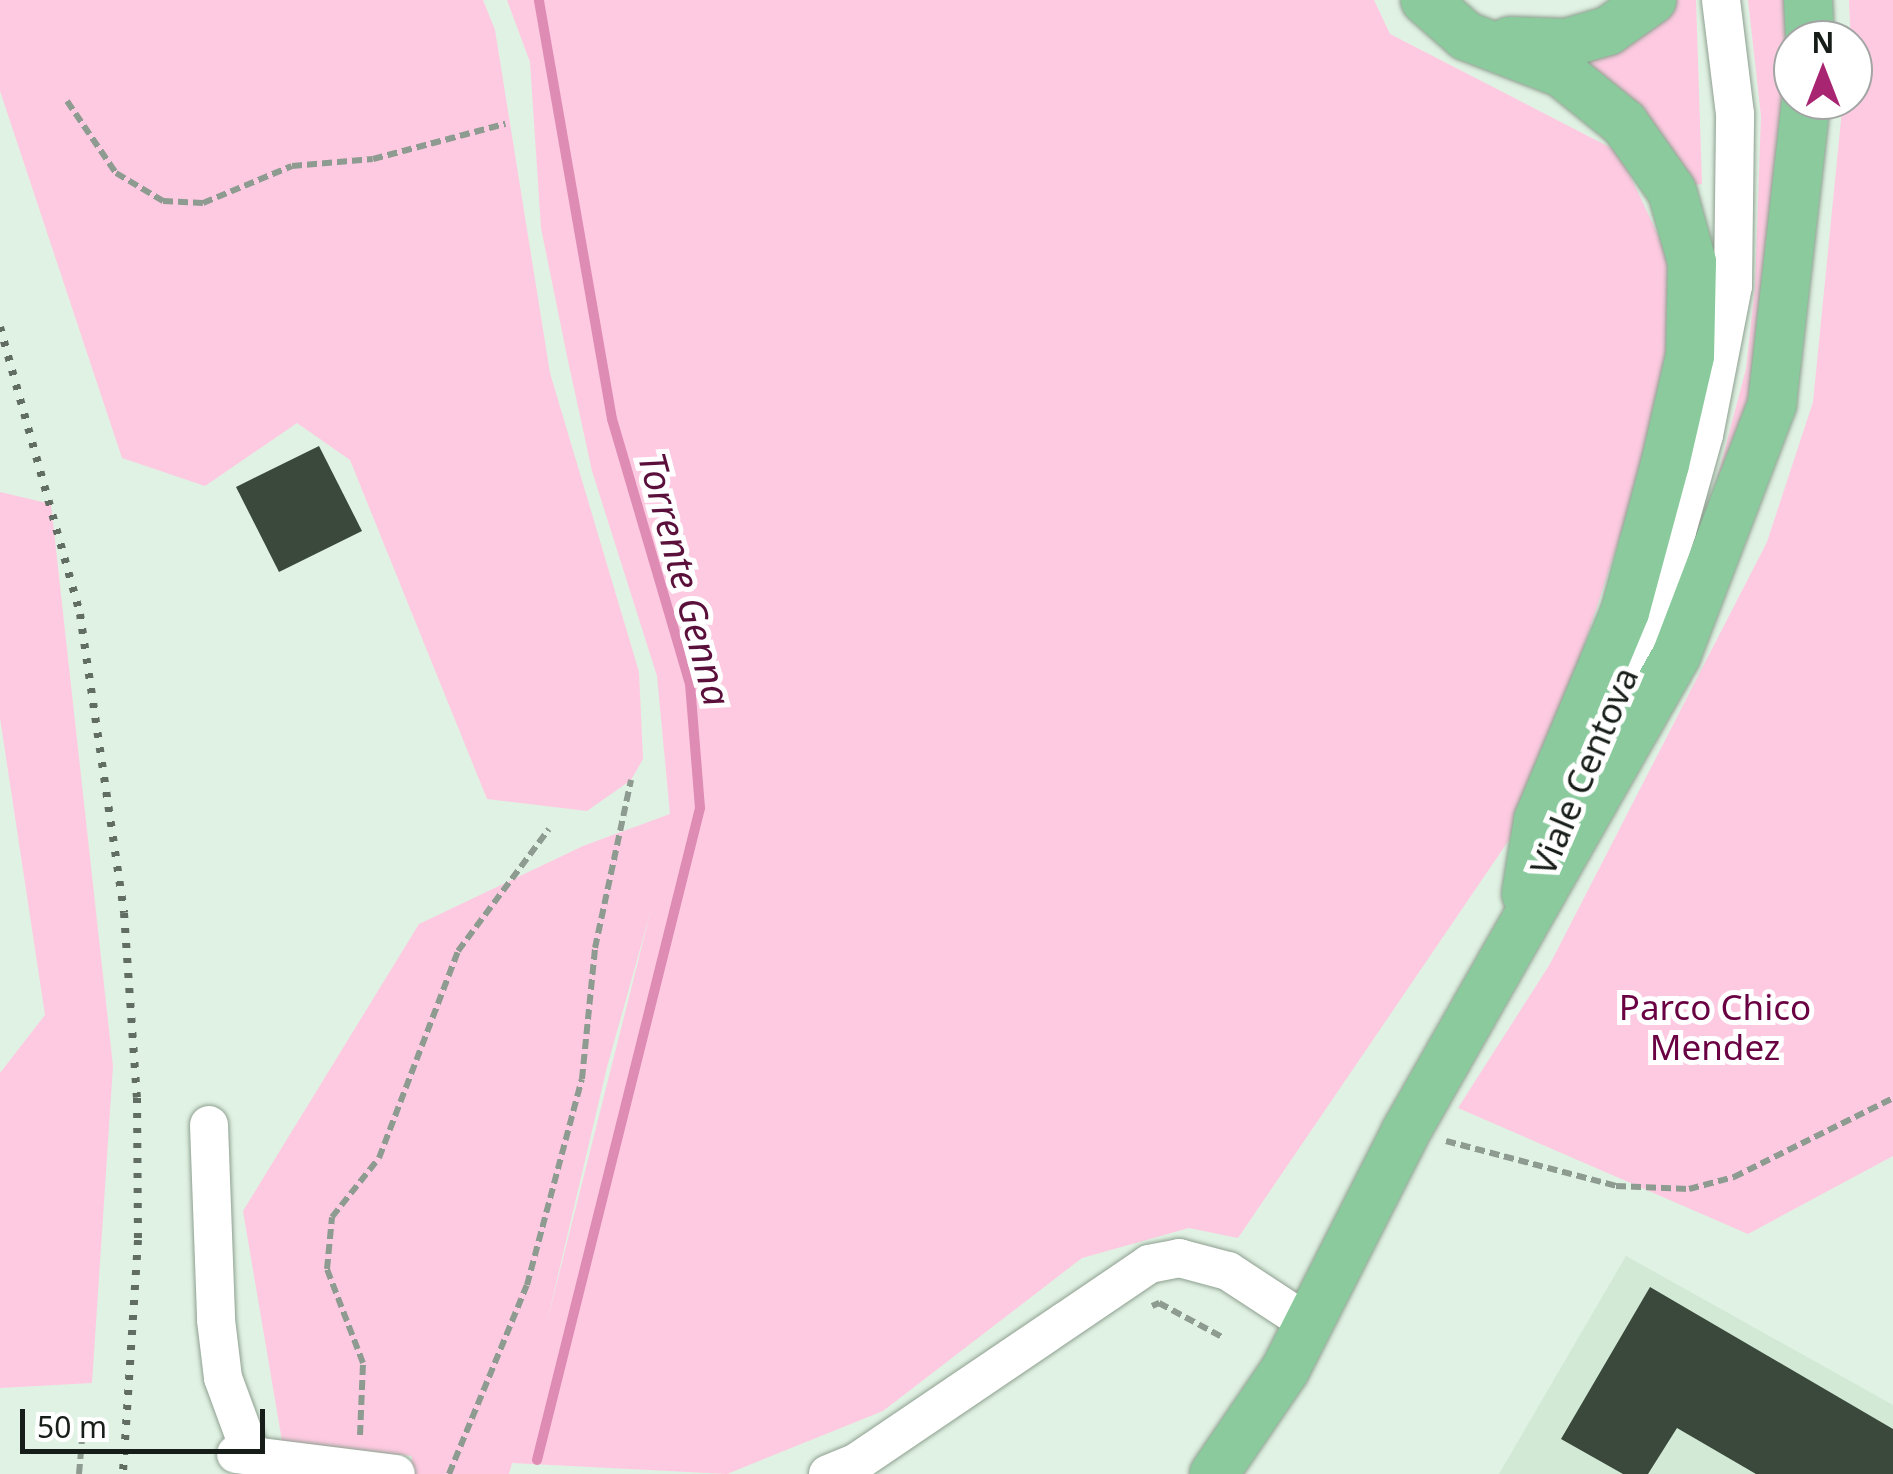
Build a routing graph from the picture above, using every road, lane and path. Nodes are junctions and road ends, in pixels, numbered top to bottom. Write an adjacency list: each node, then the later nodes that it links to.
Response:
1 (1425, 0): 4 (main road)
2 (1652, 0): 4 (main road)
3 (1721, 0): 10 (street, Viale Centova)
4 (1466, 36): 10 (main road)
5 (67, 101): 7 (path)
6 (1804, 120): 10 (main road)
7 (506, 124)
8 (630, 780): 21 (path)
9 (548, 829): 18 (path)
10 (1522, 922): 13 (main road, Viale Centova)
11 (1893, 1098): 13 (path)
12 (209, 1125): 18 (street)
13 (1405, 1133): 15 (main road, Viale Centova)
14 (1142, 1310): 16 (path)
15 (1308, 1324): 22 (street); 23 (main road, Viale Centova)
16 (1224, 1338)
17 (82, 1438): 19 (path)
18 (358, 1471): 20 (street)
19 (78, 1474)
20 (396, 1474)
21 (449, 1474)
22 (828, 1474)
23 (1214, 1474)

